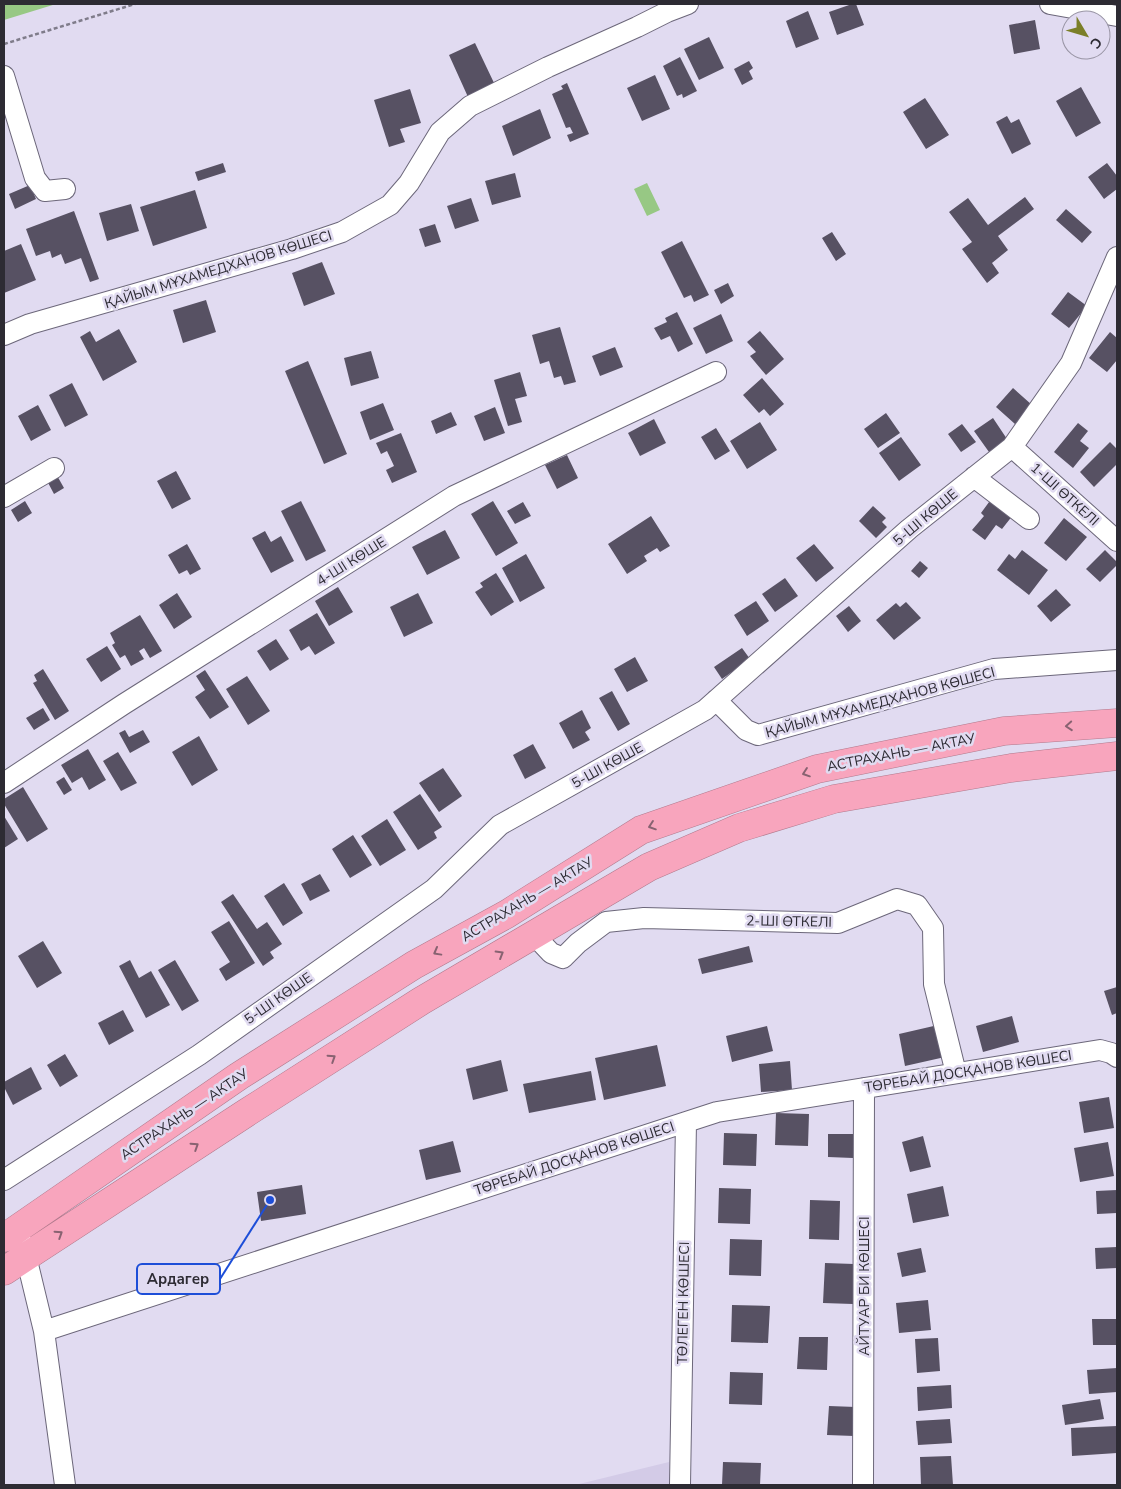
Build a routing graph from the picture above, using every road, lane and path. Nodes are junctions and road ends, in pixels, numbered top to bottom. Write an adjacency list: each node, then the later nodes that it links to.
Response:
1 (135, 4): 5 (path)
2 (688, 4): 9 (street, ҚАЙЫМ МҰХАМЕДХАНОВ КӨШЕСI)
3 (1050, 4): 4 (street)
4 (1117, 16)
5 (4, 44)
6 (4, 76): 7 (street)
7 (66, 189)
8 (1117, 257): 11 (street, 5-ШI КӨШЕ)
9 (4, 336)
10 (716, 372): 21 (street, 4-ШI КӨШЕ)
11 (1012, 446): 13 (street, 5-ШI КӨШЕ); 16 (street, 1-ШІ ӨТКЕЛІ)
12 (54, 468): 14 (street)
13 (974, 477): 15 (street); 18 (street, 5-ШI КӨШЕ)
14 (4, 497)
15 (1029, 519)
16 (1117, 541)
17 (1117, 660): 18 (street, ҚАЙЫМ МҰХАМЕДХАНОВ КӨШЕСI)
18 (716, 700): 27 (street, 5-ШI КӨШЕ)
19 (1117, 723): 28 (highway, АСТРАХАНЬ — АКТАУ, one-way to 28)
20 (1117, 756): 22 (highway)
21 (4, 783)
22 (534, 935): 24 (street, 2-ШІ ӨТКЕЛІ); 29 (highway, one-way to 22)
23 (1117, 1057): 24 (street, ТӨРЕБАЙ ДОСҚАНОВ КӨШЕСІ)
24 (956, 1073): 25 (street, ТӨРЕБАЙ ДОСҚАНОВ КӨШЕСІ)
25 (864, 1088): 26 (street, ТӨРЕБАЙ ДОСҚАНОВ КӨШЕСІ); 34 (street, АЙТУАР БИ КӨШЕСІ)
26 (686, 1122): 31 (street, ТӨРЕБАЙ ДОСҚАНОВ КӨШЕСІ); 33 (street, ТӨЛЕГЕН КӨШЕСІ)
27 (4, 1180)
28 (11, 1232): 29 (street)
29 (26, 1256): 30 (highway); 31 (street)
30 (4, 1271)
31 (44, 1331): 32 (street)
32 (65, 1485)
33 (680, 1485)
34 (863, 1485)

